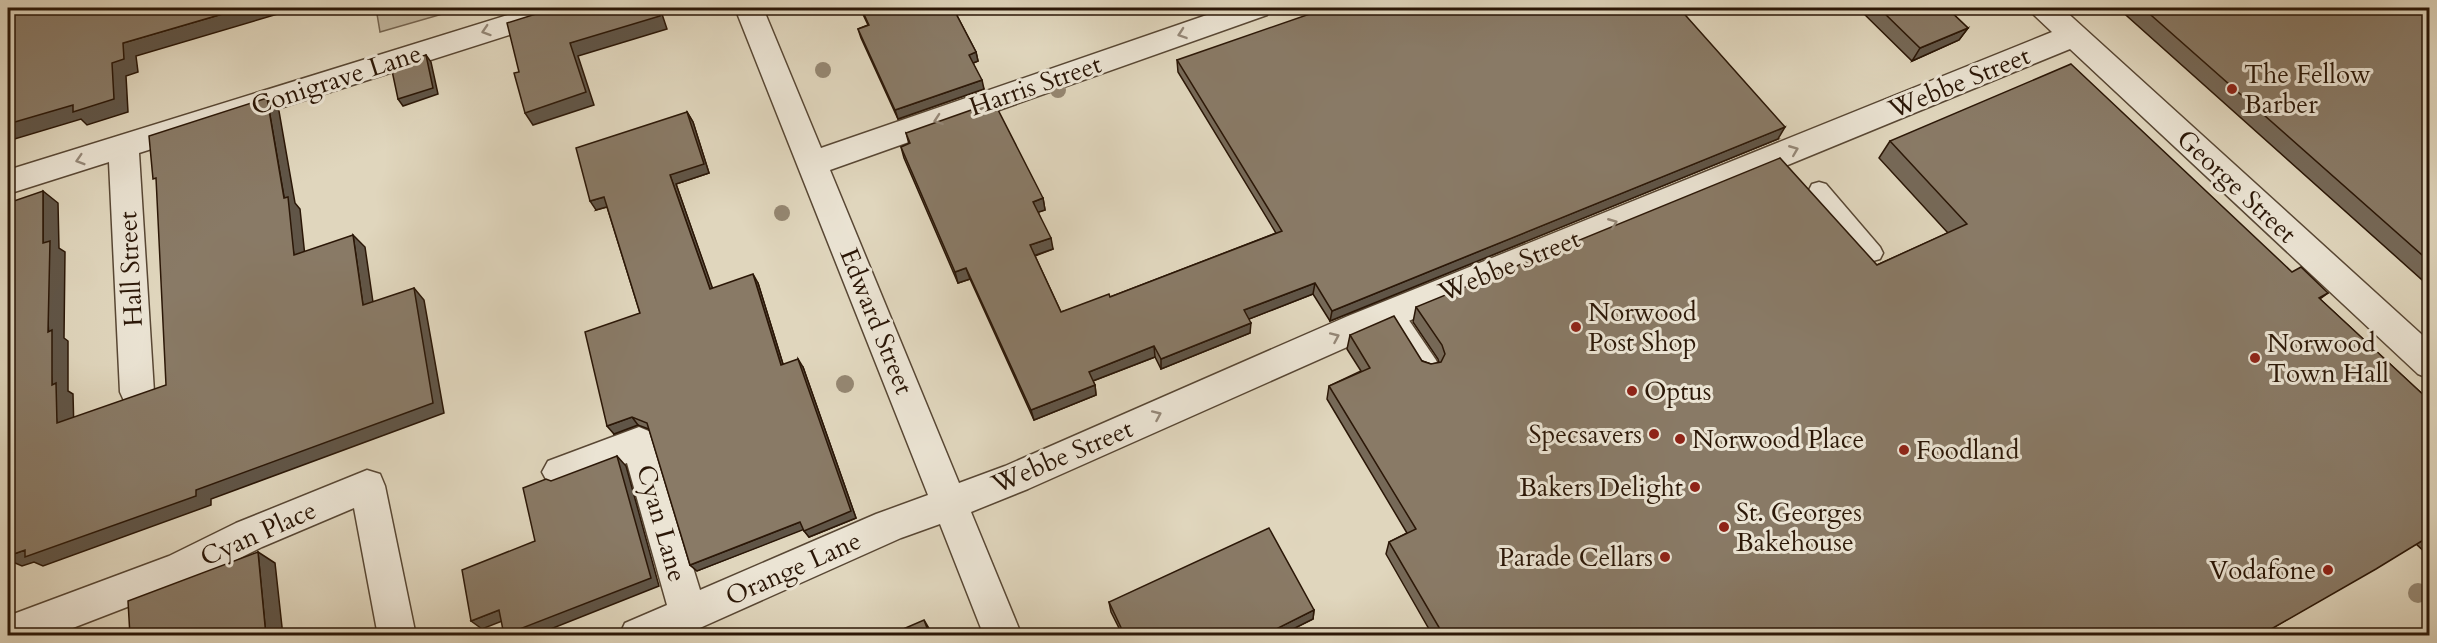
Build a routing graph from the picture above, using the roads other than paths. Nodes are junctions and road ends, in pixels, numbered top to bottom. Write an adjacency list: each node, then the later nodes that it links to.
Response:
1 (562, 8): 6 (street, Conigrave Lane, one-way to 6)
2 (749, 8): 7 (street, Edward Street)
3 (1257, 8): 7 (street, Harris Street, one-way to 7)
4 (2044, 8): 5 (street, George Street)
5 (2074, 35): 11 (street, Webbe Street, one-way to 5); 12 (street, George Street)
6 (123, 146): 8 (street, Conigrave Lane, one-way to 8); 14 (street, Hall Street)
7 (814, 163): 16 (street, Edward Street)
8 (8, 182)
9 (1819, 190): 10 (lane)
10 (1873, 253)
11 (1392, 313): 13 (lane); 16 (street, Webbe Street, one-way to 11)
12 (2430, 364)
13 (1428, 367)
14 (137, 392)
15 (560, 472): 17 (street, Cyan Lane)
16 (948, 504): 17 (street, Orange Lane); 21 (street, Edward Street)
17 (688, 614): 20 (street, Orange Lane)
18 (8, 634): 19 (street, Cyan Place)
19 (397, 636)
20 (638, 636)
21 (1003, 636)

